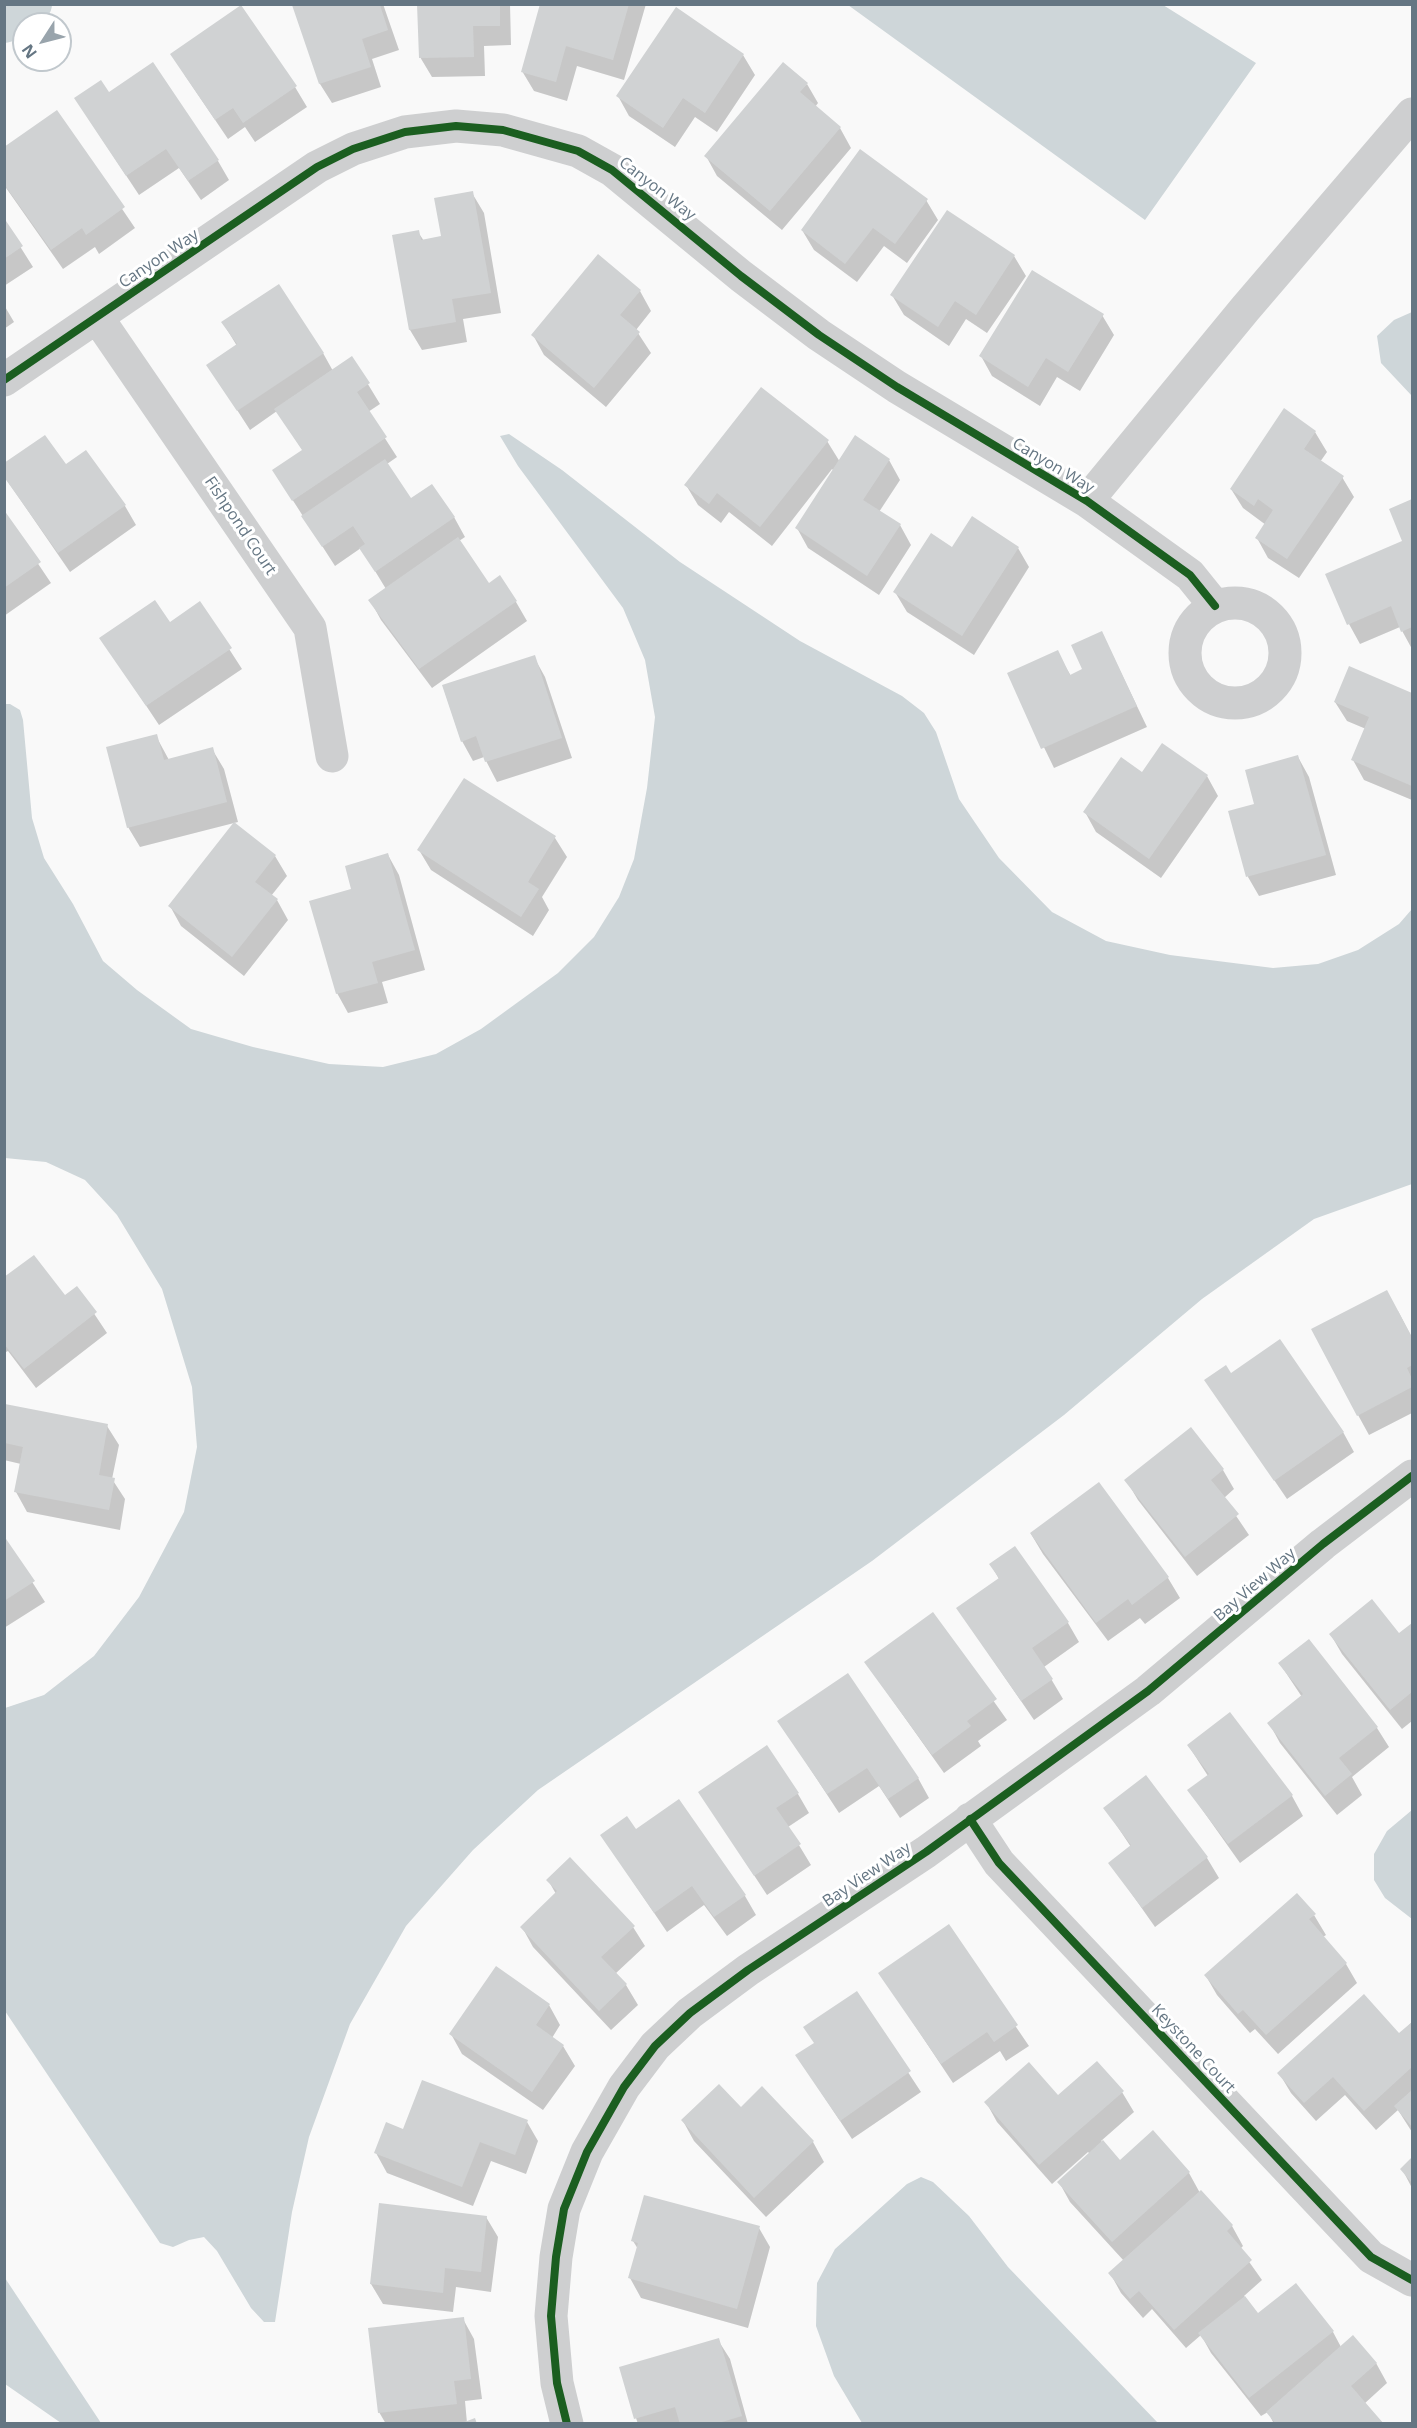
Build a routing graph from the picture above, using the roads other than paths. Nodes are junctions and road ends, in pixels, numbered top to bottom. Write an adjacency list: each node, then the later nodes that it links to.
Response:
1 (1413, 114): 4 (street, Canyon Way)
2 (98, 317): 3 (street, Canyon Way); 4 (street, Canyon Way); 6 (street, Fishpond Court)
3 (4, 380)
4 (1087, 501): 5 (street, Canyon Way)
5 (1215, 606)
6 (332, 756)
7 (1413, 1476): 8 (street, Bay View Way)
8 (970, 1819): 9 (street, Keystone Court); 10 (street, Bay View Way)
9 (1413, 2280)
10 (567, 2424)

